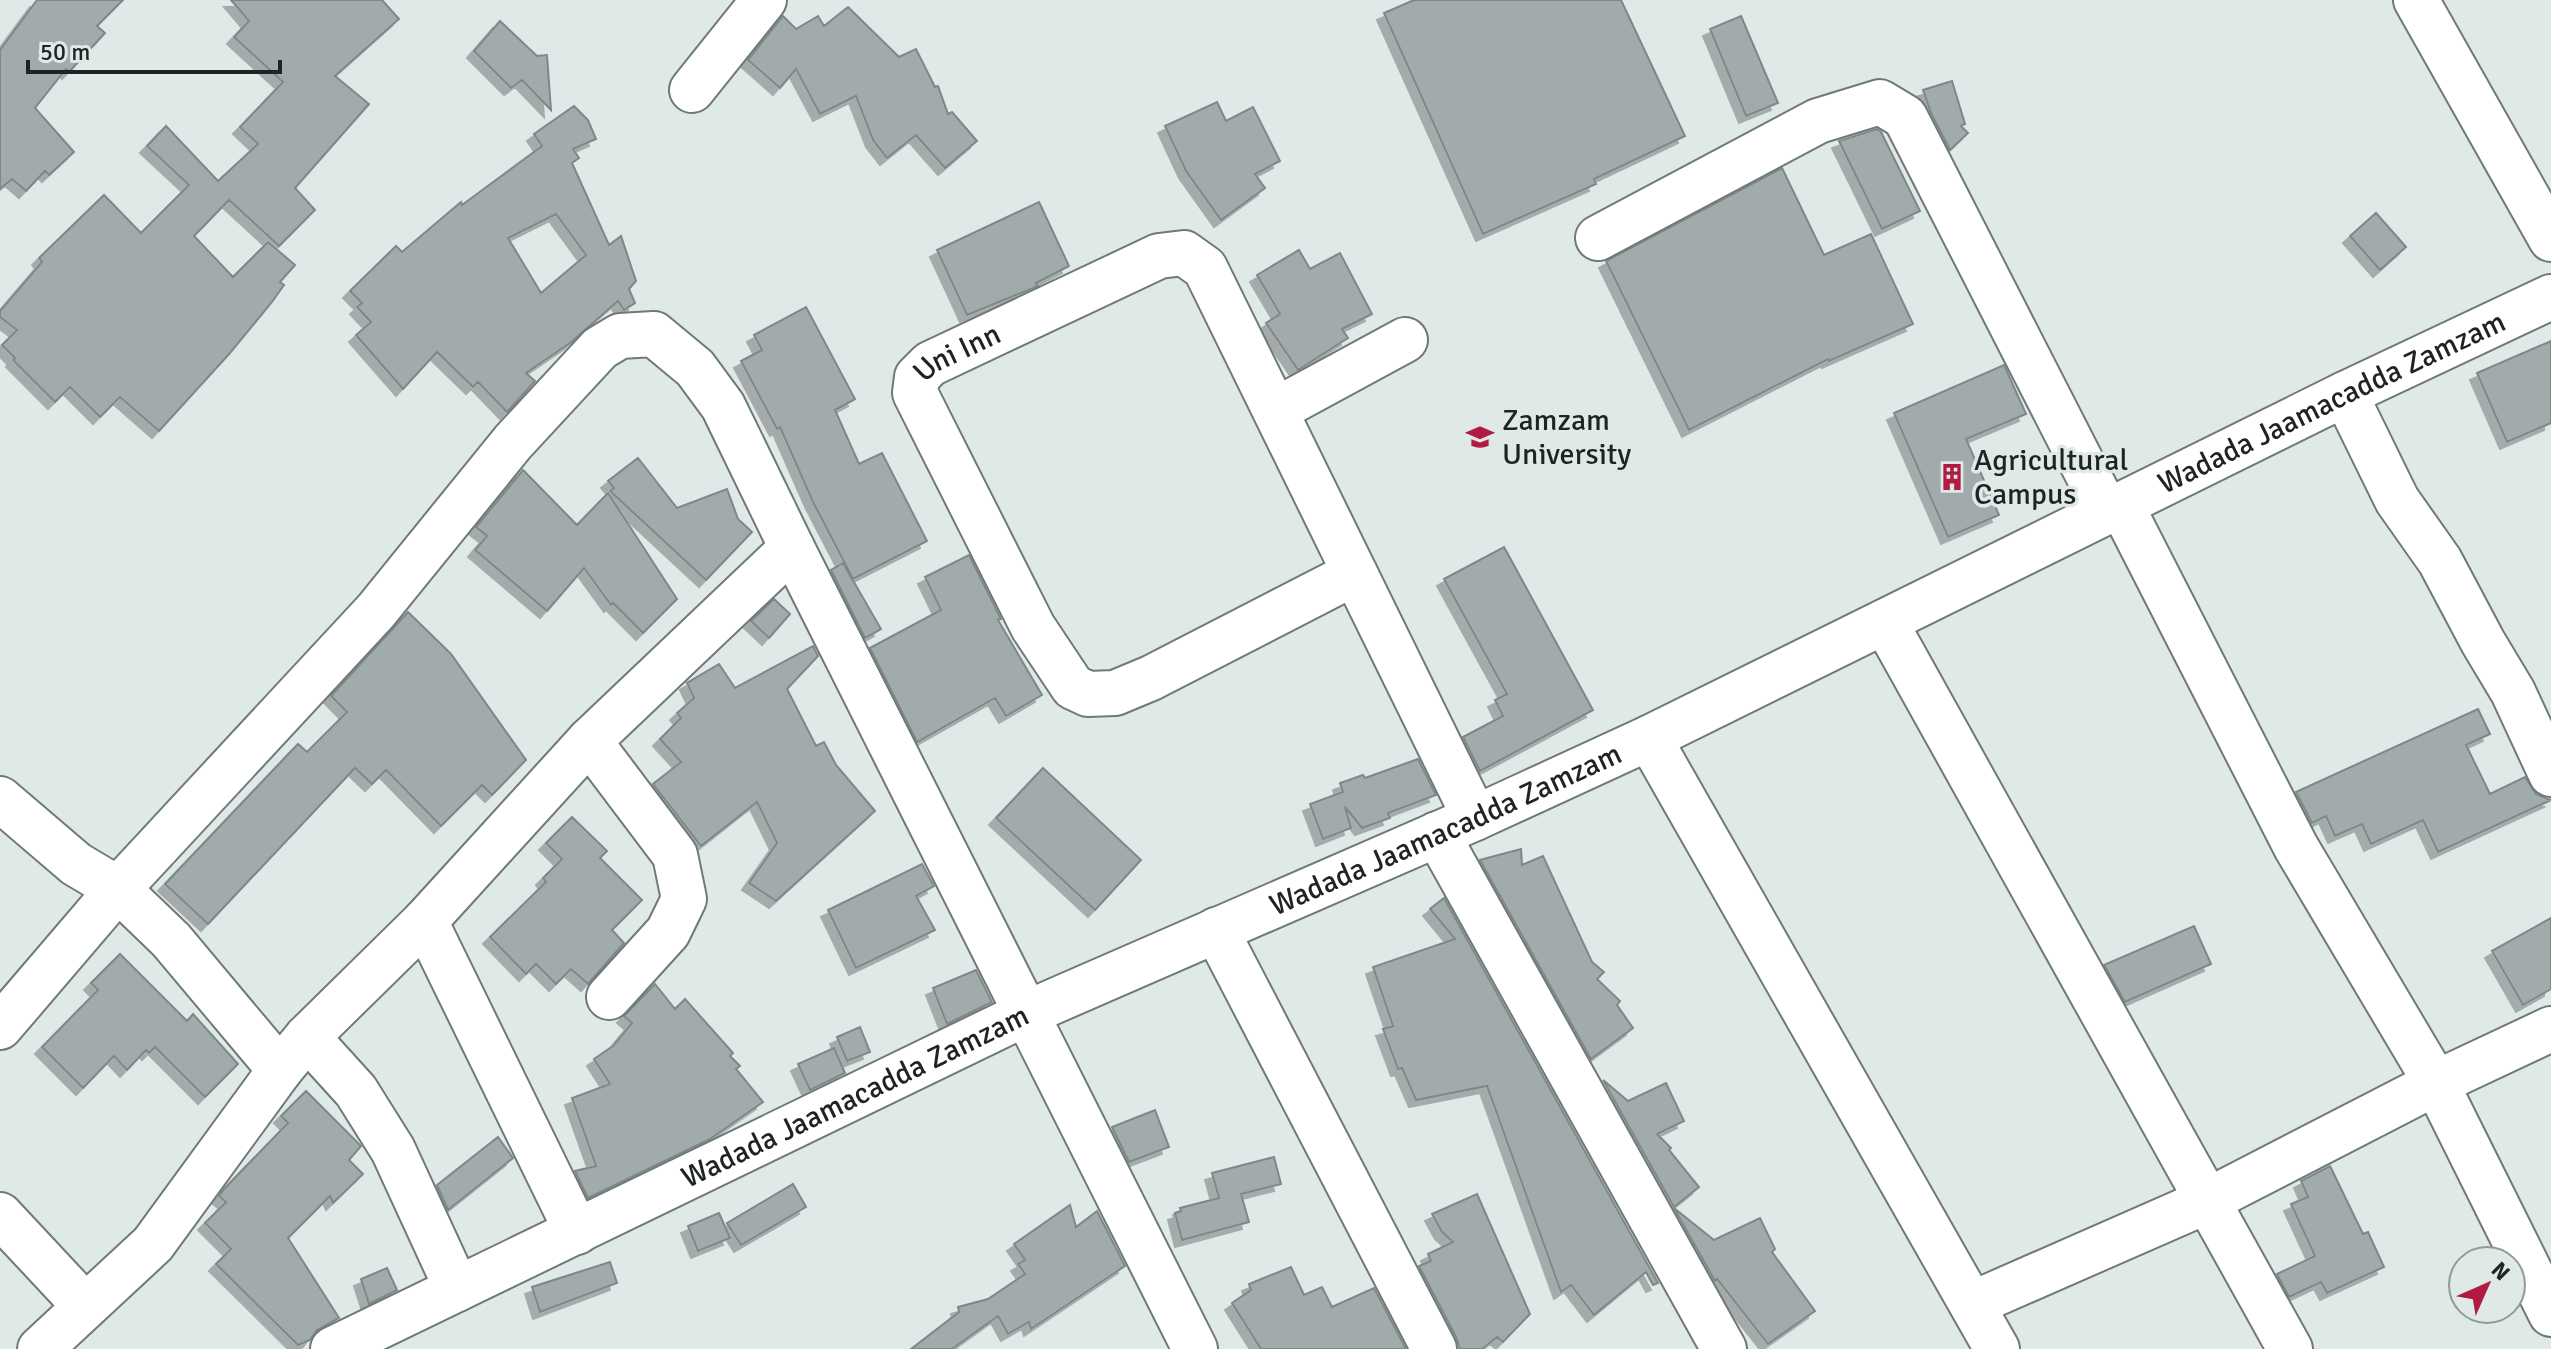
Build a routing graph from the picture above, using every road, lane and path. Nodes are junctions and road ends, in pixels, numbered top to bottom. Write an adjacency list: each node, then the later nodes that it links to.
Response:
1 (764, 0): 3 (street)
2 (2416, 0): 5 (street)
3 (692, 90)
4 (1598, 238): 10 (street)
5 (2551, 239)
6 (2551, 297): 8 (street, Wadada Jaamacadda Zamzam)
7 (1405, 340): 9 (street)
8 (2345, 394): 10 (street, Wadada Jaamacadda Zamzam); 16 (street)
9 (1276, 410): 12 (street, Uni Inn); 12 (street, Uni Inn)
10 (2114, 508): 13 (street, Wadada Jaamacadda Zamzam); 28 (street)
11 (792, 548): 15 (street); 19 (street); 23 (street)
12 (1355, 573): 18 (street, Uni Inn)
13 (1885, 622): 14 (street, Wadada Jaamacadda Zamzam); 29 (street)
14 (1649, 738): 18 (street, Wadada Jaamacadda Zamzam); 33 (street)
15 (589, 741): 20 (street); 22 (street)
16 (2551, 774)
17 (0, 799): 19 (street)
18 (1456, 826): 21 (street, Wadada Jaamacadda Zamzam); 40 (street, Uni Inn)
19 (118, 889): 24 (street); 27 (street)
20 (425, 921): 26 (street); 31 (street)
21 (1216, 930): 23 (street, Wadada Jaamacadda Zamzam); 39 (street)
22 (609, 997)
23 (1027, 1013): 31 (street, Wadada Jaamacadda Zamzam); 38 (street)
24 (0, 1027)
25 (2551, 1029): 28 (street)
26 (307, 1037): 27 (street); 32 (street)
27 (280, 1070): 34 (street)
28 (2436, 1083): 29 (street); 35 (street)
29 (2207, 1201): 33 (street); 42 (street)
30 (0, 1215): 34 (street)
31 (577, 1232): 32 (street, Wadada Jaamacadda Zamzam)
32 (457, 1289): 37 (street, Wadada Jaamacadda Zamzam)
33 (1972, 1304): 41 (street)
34 (85, 1306): 36 (street)
35 (2551, 1314)
36 (40, 1349)
37 (333, 1349)
38 (1195, 1349)
39 (1434, 1349)
40 (1724, 1349)
41 (1997, 1349)
42 (2290, 1349)

